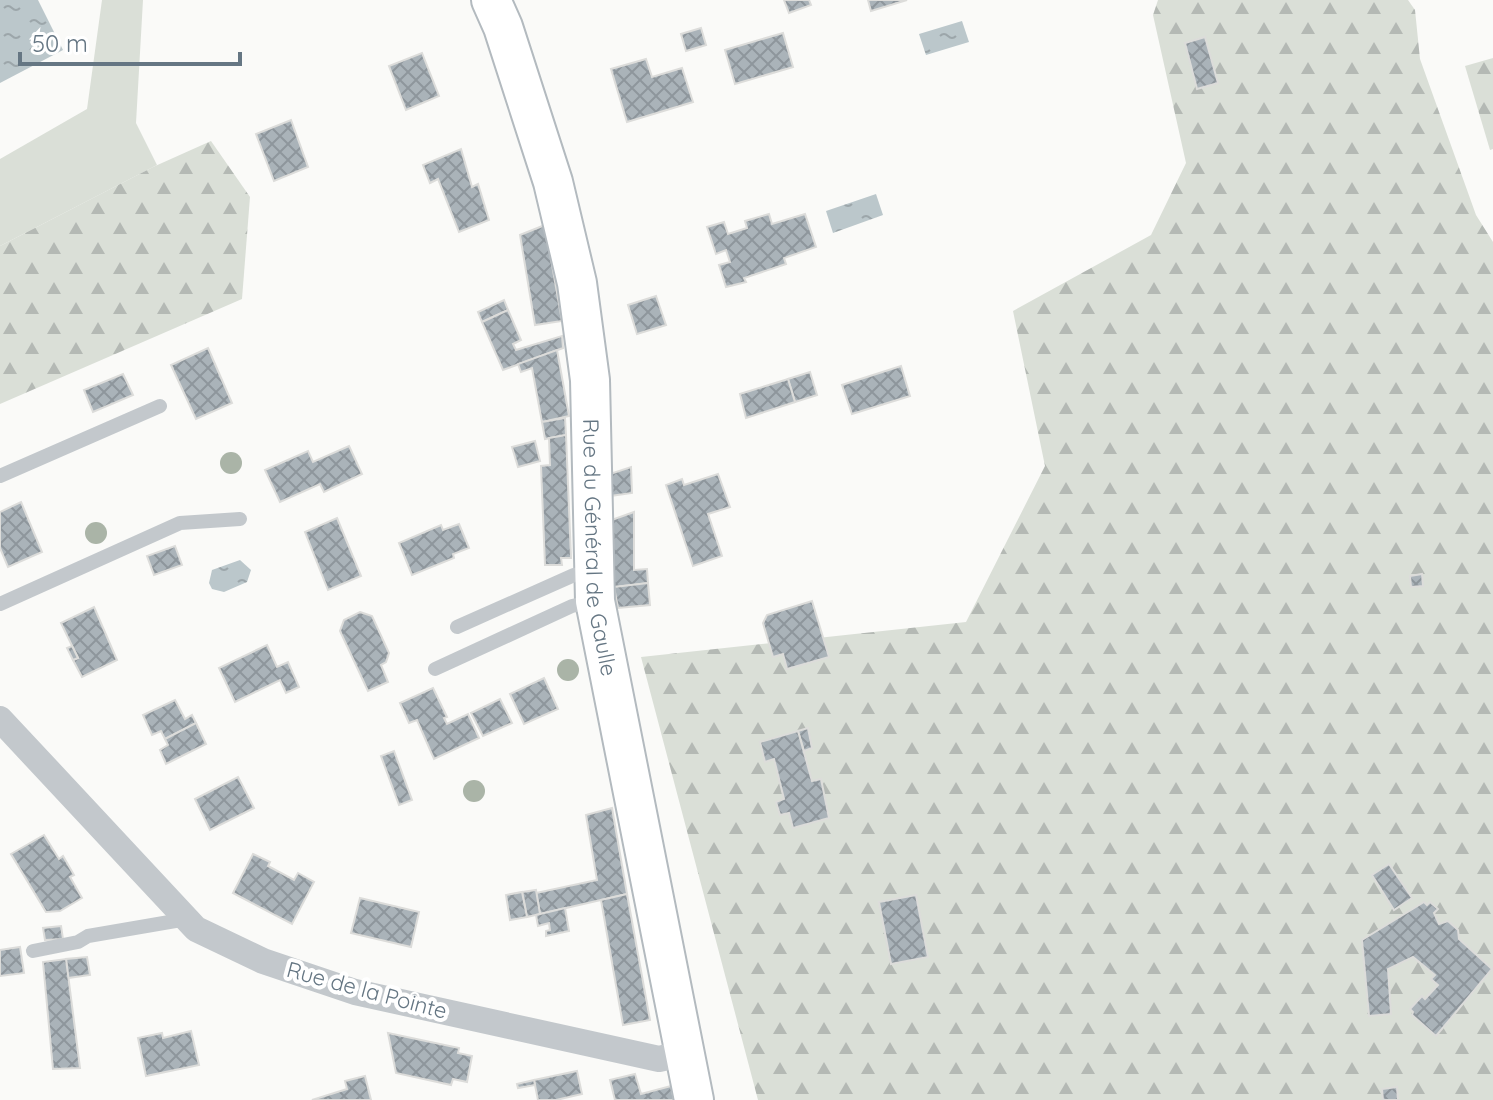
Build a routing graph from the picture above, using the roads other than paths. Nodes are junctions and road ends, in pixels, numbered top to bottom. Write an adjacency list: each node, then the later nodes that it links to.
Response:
1 (491, 0): 5 (main road, Rue du Général de Gaulle)
2 (160, 406): 3 (lane)
3 (0, 476)
4 (240, 519): 6 (lane)
5 (595, 587): 7 (lane); 8 (lane); 12 (main road, Rue du Général de Gaulle)
6 (0, 604)
7 (457, 627)
8 (435, 669)
9 (0, 719): 10 (street, Rue de la Pointe)
10 (187, 919): 11 (lane); 12 (street, Rue de la Pointe)
11 (33, 951)
12 (685, 1053): 13 (main road, Rue du Général de Gaulle)
13 (694, 1100)

